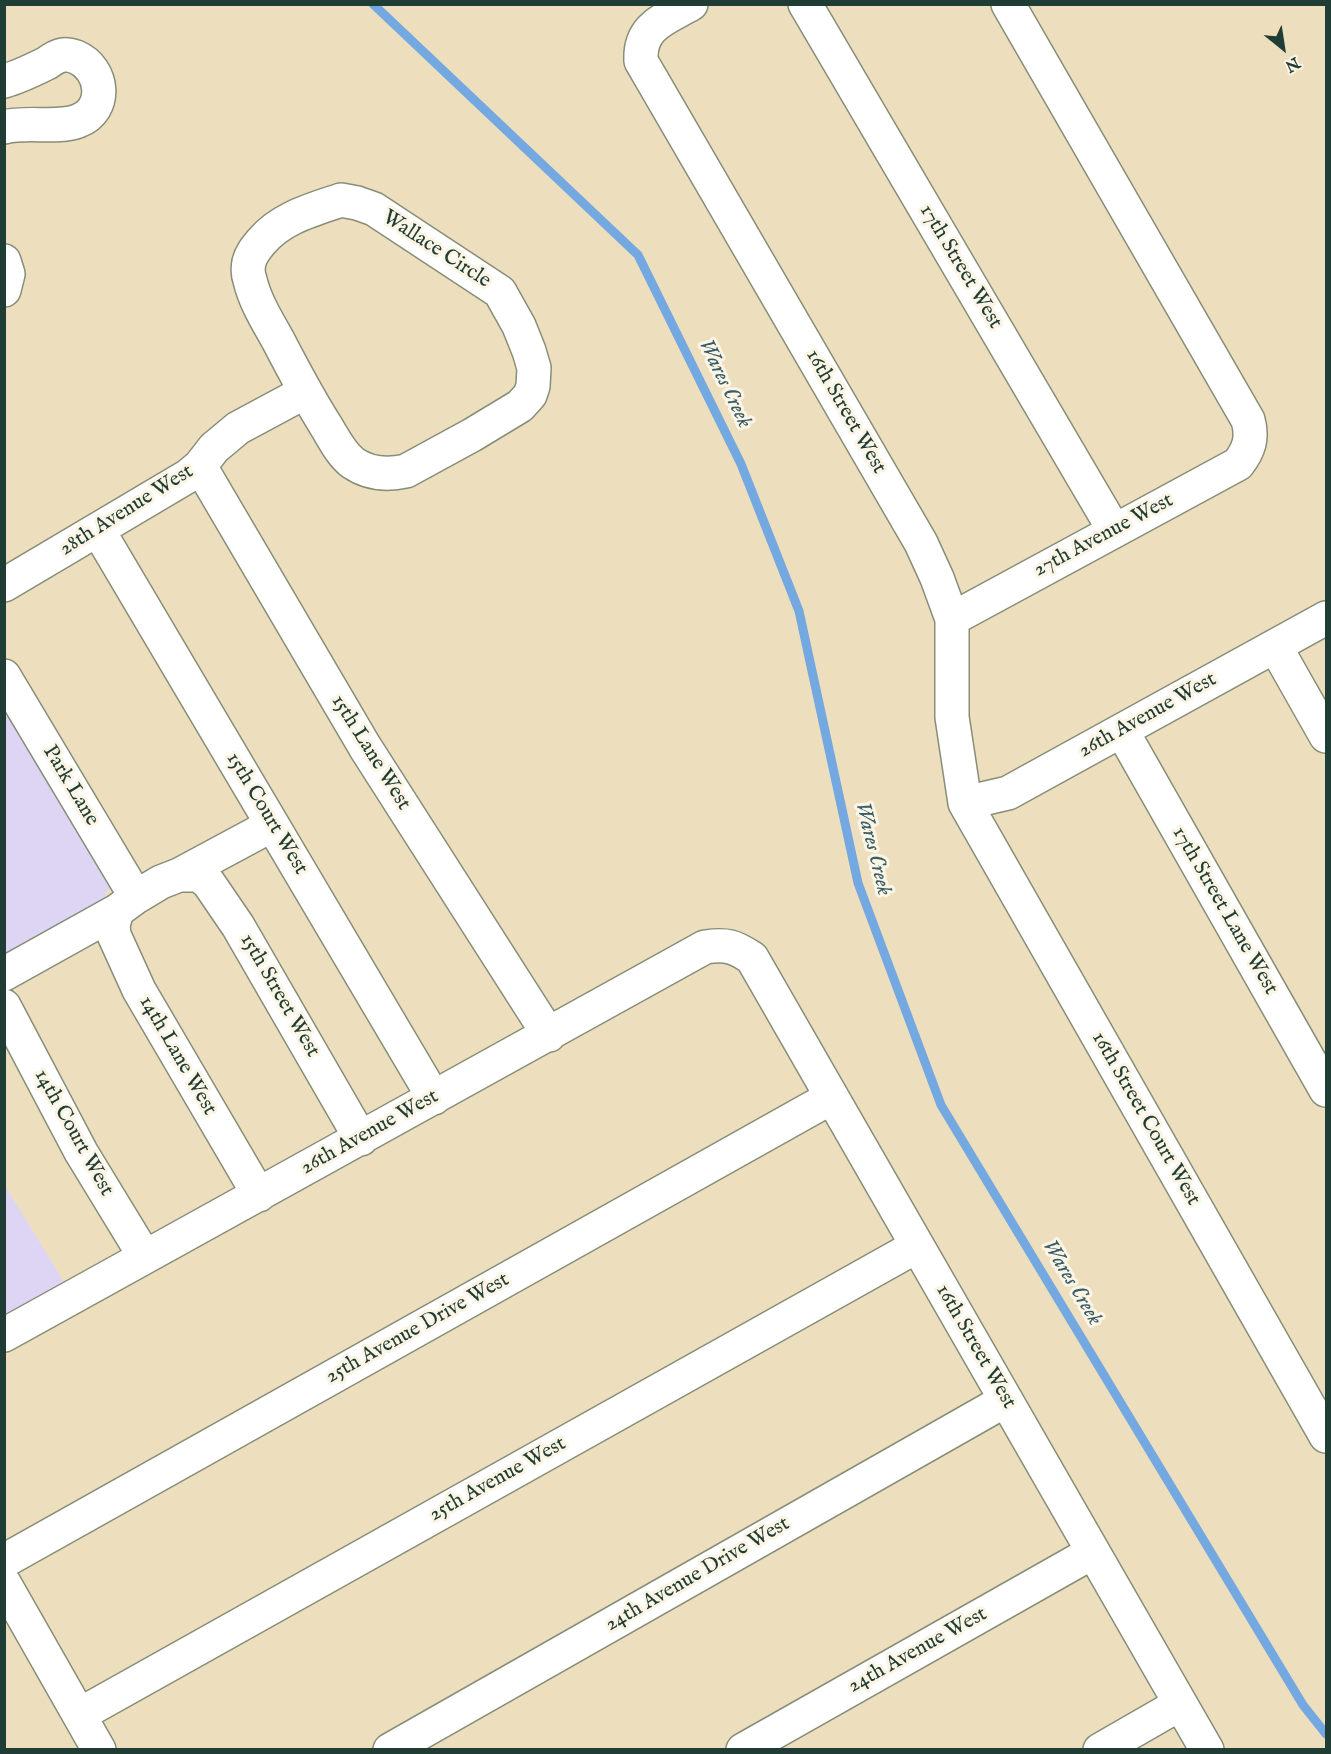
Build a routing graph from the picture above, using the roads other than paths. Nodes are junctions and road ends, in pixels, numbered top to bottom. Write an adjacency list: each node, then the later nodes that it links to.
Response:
1 (691, 4): 14 (street, 16th Street West)
2 (805, 4): 11 (street, 17th Street West)
3 (1008, 4): 11 (street, 27th Avenue West)
4 (4, 81): 5 (street)
5 (4, 127)
6 (4, 261): 7 (street)
7 (4, 290)
8 (305, 392): 8 (street, Wallace Circle); 9 (street, 28th Avenue West)
9 (200, 466): 10 (street, 28th Avenue West); 26 (street, 15th Lane West)
10 (98, 530): 12 (street, 28th Avenue West); 20 (street, 15th Court West)
11 (1114, 530): 14 (street, 27th Avenue West)
12 (4, 585)
13 (1326, 618): 15 (street, 26th Avenue West)
14 (952, 619): 19 (street, 16th Street West)
15 (1275, 646): 17 (street, 26th Avenue West); 18 (street)
16 (4, 676): 22 (street, Park Lane)
17 (1122, 731): 19 (street, 26th Avenue West); 27 (street, 17th Street Lane West)
18 (1326, 736)
19 (965, 803): 36 (street, 16th Street Court West)
20 (272, 825): 21 (street); 29 (street, 15th Court West)
21 (179, 875): 22 (street); 30 (street, 15th Street West)
22 (127, 904): 24 (street); 31 (street, 14th Lane West)
23 (739, 949): 26 (street, 26th Avenue West); 28 (street, 16th Street West)
24 (4, 974)
25 (4, 1006): 33 (street, 14th Court West)
26 (549, 1035): 29 (street, 26th Avenue West)
27 (1326, 1090)
28 (832, 1097): 32 (street, 16th Street West); 38 (street, 25th Avenue Drive West)
29 (434, 1098): 30 (street, 26th Avenue West)
30 (361, 1139): 31 (street, 26th Avenue West)
31 (259, 1195): 33 (street, 26th Avenue West)
32 (917, 1246): 35 (street, 16th Street West); 41 (street, 25th Avenue West)
33 (146, 1257): 34 (street, 26th Avenue West)
34 (4, 1335)
35 (1006, 1400): 37 (street, 16th Street West); 43 (street, 24th Avenue Drive West)
36 (1326, 1436)
37 (1093, 1552): 40 (street, 16th Street West); 44 (street, 24th Avenue West)
38 (4, 1561)
39 (4, 1583): 41 (street)
40 (1180, 1704): 45 (street); 46 (street, 16th Street West)
41 (79, 1715): 42 (street)
42 (99, 1749)
43 (390, 1749)
44 (743, 1749)
45 (1100, 1749)
46 (1207, 1749)

